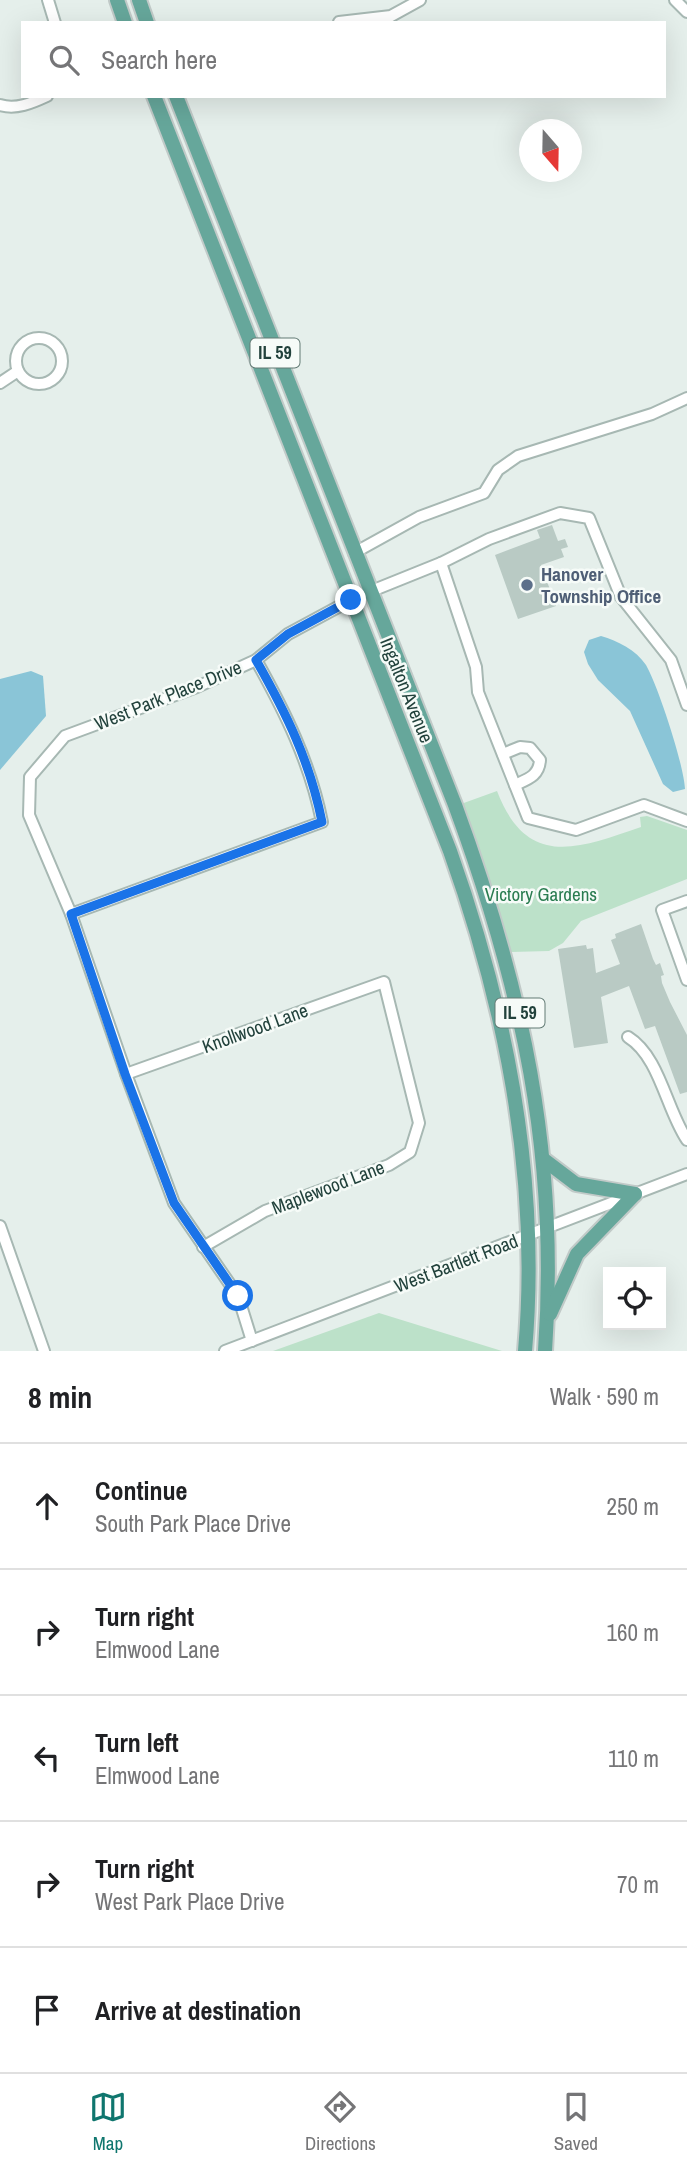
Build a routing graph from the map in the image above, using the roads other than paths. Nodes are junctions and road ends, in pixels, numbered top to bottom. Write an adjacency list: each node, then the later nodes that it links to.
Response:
1 (48, 0): 7 (street)
2 (117, 0): 8 (main road)
3 (139, 0): 9 (main road)
4 (420, 0): 10 (street)
5 (675, 0): 6 (street)
6 (687, 12)
7 (54, 21)
8 (124, 21)
9 (146, 21)
10 (348, 21)
11 (42, 98): 14 (street)
12 (155, 98): 21 (main road, Ingalton Avenue / IL 59)
13 (177, 98): 18 (main road, Ingalton Avenue / IL 59)
14 (0, 105)
15 (18, 371): 15 (street); 16 (street)
16 (0, 383)
17 (687, 398): 18 (street)
18 (354, 553): 20 (main road, Ingalton Avenue / IL 59)
19 (441, 563): 20 (street); 23 (street); 24 (street)
20 (369, 592): 21 (main road); 34 (main road, Ingalton Avenue / IL 59)
21 (351, 600): 22 (street, West Park Place Drive); 39 (main road, Ingalton Avenue / IL 59)
22 (256, 660): 28 (street, West Park Place Drive); 28 (street)
23 (687, 705)
24 (503, 754): 25 (street); 25 (street)
25 (515, 785): 26 (street)
26 (687, 821)
27 (687, 901): 29 (street)
28 (71, 914): 32 (street)
29 (687, 979)
30 (384, 982): 32 (street, Knollwood Lane); 40 (street, Maplewood Lane)
31 (628, 1037): 33 (street)
32 (125, 1074): 40 (street)
33 (687, 1140)
34 (543, 1159): 36 (main road); 38 (main road, Ingalton Avenue / IL 59)
35 (687, 1174): 36 (street, West Bartlett Road)
36 (635, 1195): 38 (street, West Bartlett Road); 41 (main road)
37 (0, 1226): 43 (street)
38 (548, 1229): 39 (street, West Bartlett Road); 41 (main road, IL 59)
39 (527, 1236): 42 (street, West Bartlett Road); 45 (main road, IL 59)
40 (204, 1247): 42 (street)
41 (547, 1322): 46 (main road, IL 59)
42 (252, 1341): 44 (street, West Bartlett Road)
43 (44, 1351)
44 (225, 1351)
45 (525, 1351)
46 (545, 1351)

